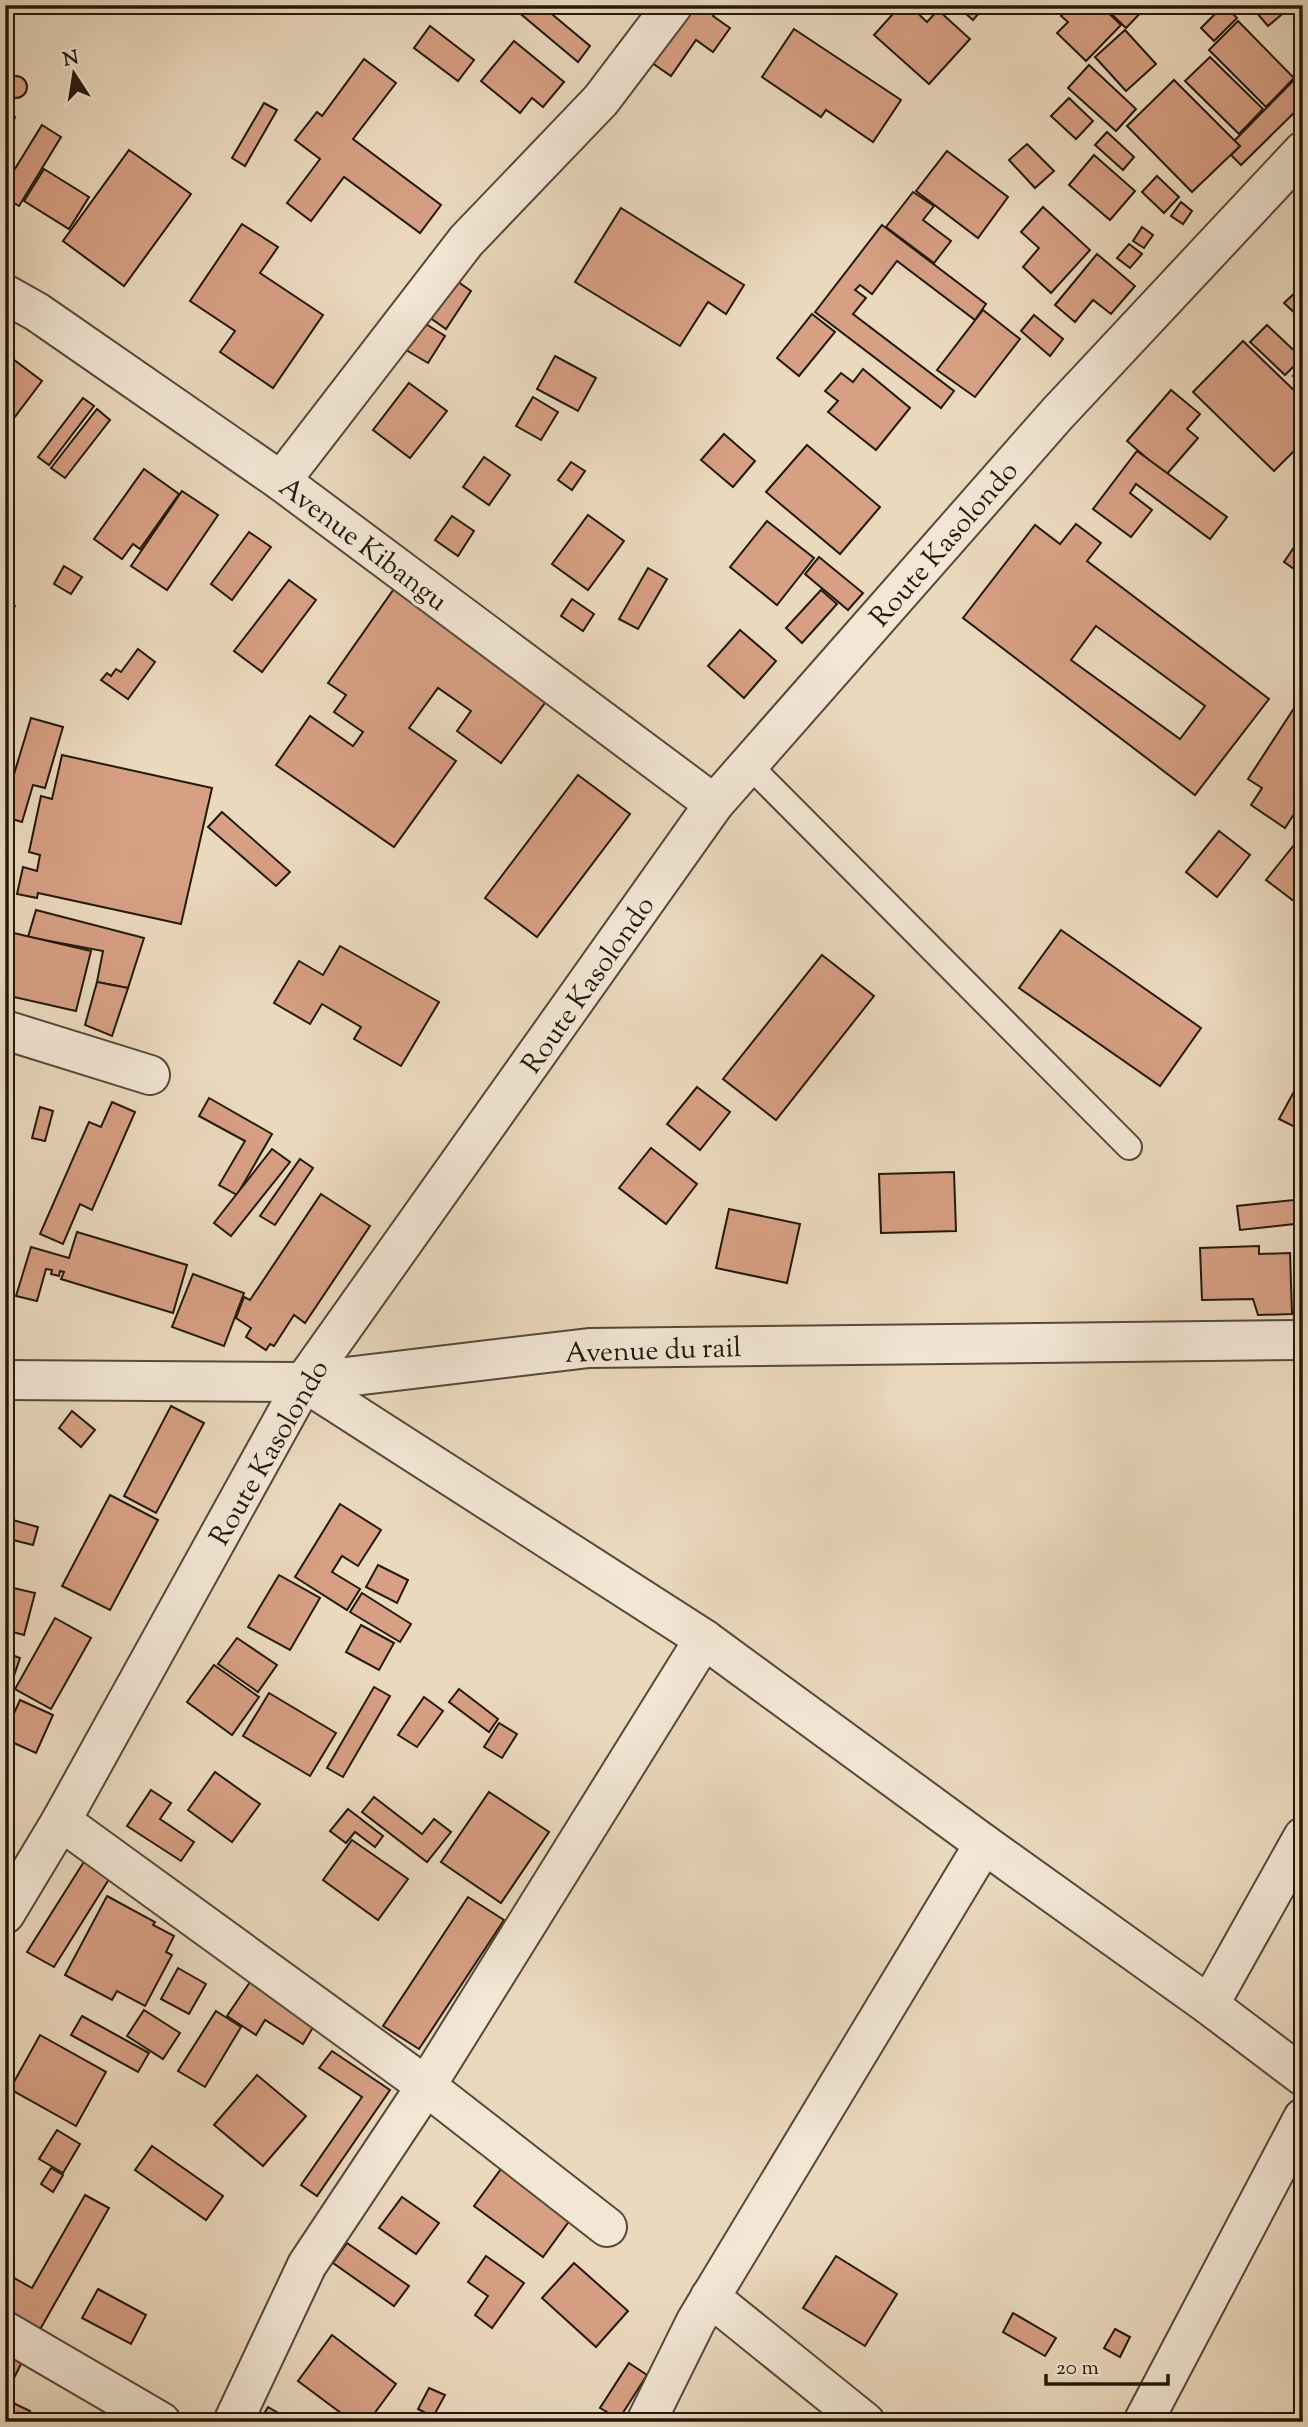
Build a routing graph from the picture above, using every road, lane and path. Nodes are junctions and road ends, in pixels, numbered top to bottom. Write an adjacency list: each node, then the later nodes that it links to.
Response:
1 (673, 5): 4 (street)
2 (1303, 151): 5 (street, Route Kasolondo)
3 (5, 294): 4 (street, Avenue Kibangu)
4 (281, 481): 6 (street, Avenue Kibangu)
5 (748, 764): 6 (street, Route Kasolondo); 9 (lane)
6 (714, 804): 12 (street, Route Kasolondo)
7 (5, 1030): 8 (street)
8 (150, 1075)
9 (1129, 1147)
10 (1303, 1340): 12 (street, Avenue du rail)
11 (5, 1380): 12 (street, Avenue du rail)
12 (304, 1382): 13 (street); 14 (street, Route Kasolondo)
13 (704, 1639): 16 (street); 20 (street)
14 (61, 1821): 17 (street, Route Kasolondo); 20 (street)
15 (1303, 1837): 18 (street)
16 (984, 1844): 18 (street); 23 (street)
17 (5, 1914)
18 (1209, 2005): 19 (street)
19 (1303, 2076)
20 (426, 2086): 22 (street); 26 (street)
21 (1303, 2118): 29 (street)
22 (607, 2227)
23 (710, 2297): 27 (street); 28 (street)
24 (5, 2330): 25 (street)
25 (161, 2422)
26 (233, 2422)
27 (646, 2422)
28 (865, 2422)
29 (1143, 2422)

